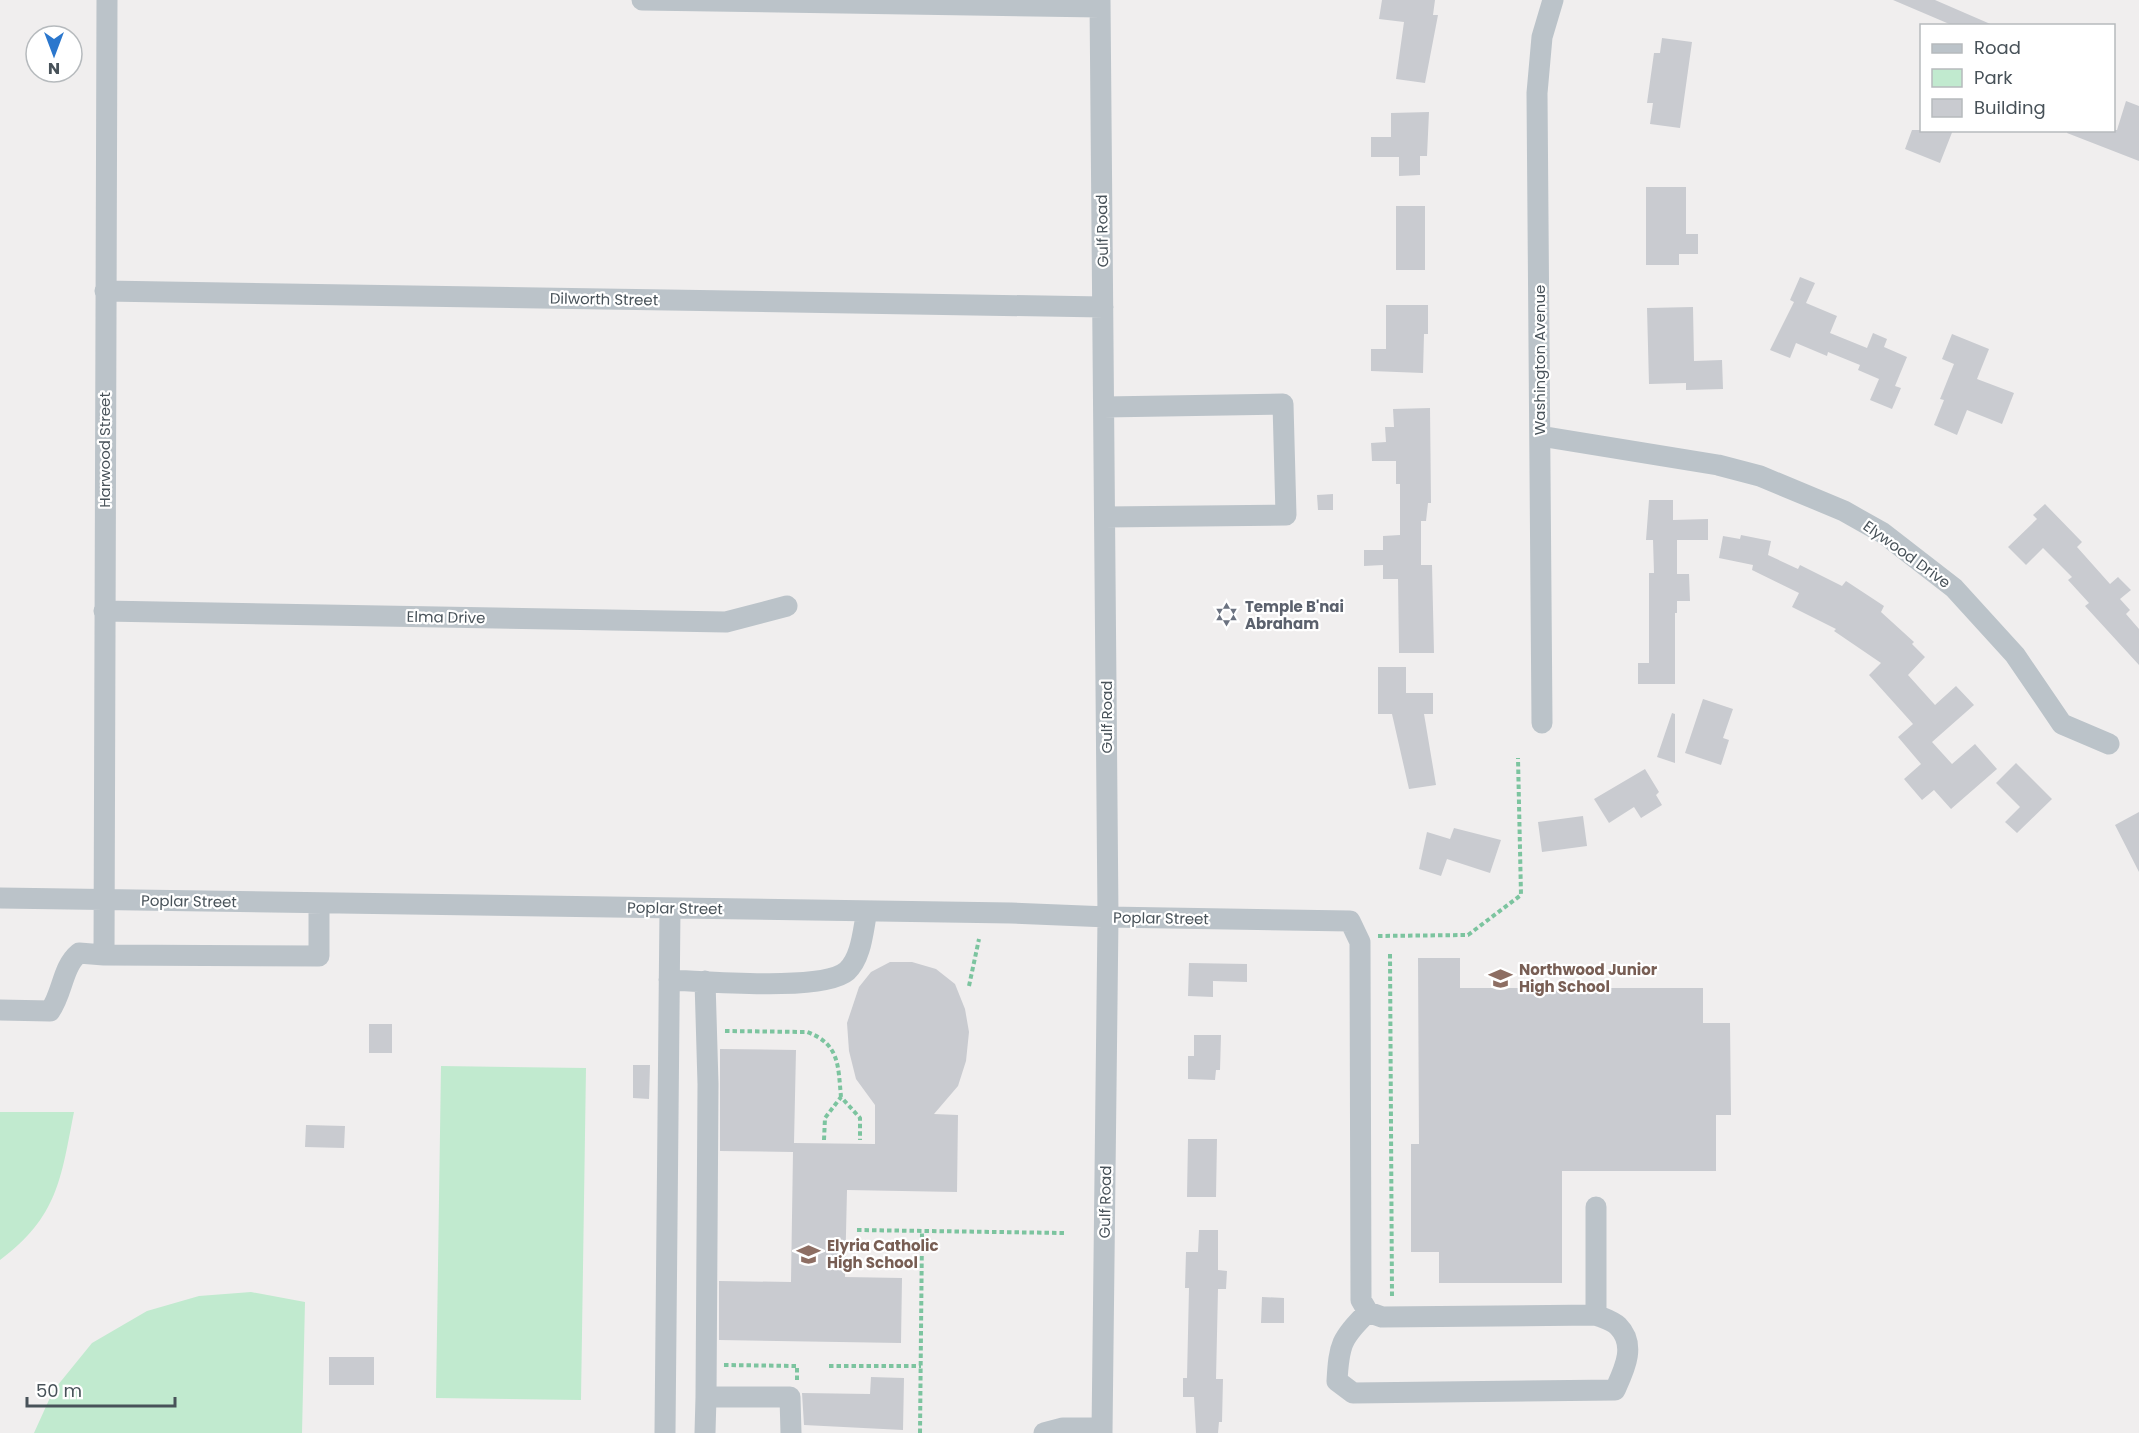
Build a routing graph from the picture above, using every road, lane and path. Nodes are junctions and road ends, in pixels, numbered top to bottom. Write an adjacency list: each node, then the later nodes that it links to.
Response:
1 (106, 0): 5 (street, Harwood Street)
2 (642, 0): 4 (street)
3 (1553, 0): 8 (street, Washington Avenue)
4 (1100, 3): 6 (street, Gulf Road)
5 (105, 291): 6 (street, Dilworth Street); 11 (street, Harwood Street)
6 (1103, 307): 7 (street, Gulf Road)
7 (1104, 407): 9 (street, Gulf Road); 9 (street)
8 (1540, 436): 12 (street, Washington Avenue); 13 (street, Elywood Drive)
9 (1105, 517): 20 (street, Gulf Road)
10 (787, 606): 11 (street, Elma Drive)
11 (104, 611): 16 (street, Harwood Street)
12 (1542, 723)
13 (2109, 744)
14 (1518, 758): 21 (path)
15 (0, 898): 16 (street, Poplar Street)
16 (102, 899): 17 (street, Poplar Street); 24 (street, Harwood Street)
17 (319, 903): 18 (street, Poplar Street); 24 (street)
18 (670, 908): 19 (street, Poplar Street); 25 (street)
19 (867, 910): 20 (street, Poplar Street); 26 (street)
20 (1108, 917): 21 (street, Poplar Street); 43 (street, Gulf Road)
21 (1354, 928): 38 (street)
22 (979, 939): 27 (path)
23 (1390, 954): 37 (path)
24 (104, 955): 28 (street)
25 (669, 980): 26 (street); 44 (street)
26 (705, 981): 42 (street)
27 (969, 986)
28 (0, 1010)
29 (715, 1031): 30 (path)
30 (841, 1097): 31 (path); 32 (path)
31 (824, 1140)
32 (860, 1140)
33 (1596, 1207): 39 (street)
34 (857, 1230): 35 (path)
35 (922, 1231): 36 (path); 41 (path)
36 (1065, 1233)
37 (1392, 1297)
38 (1368, 1312): 39 (street); 39 (street)
39 (1596, 1315)
40 (830, 1366): 41 (path)
41 (921, 1366): 47 (path)
42 (706, 1396): 45 (street); 46 (street)
43 (1102, 1430): 48 (street)
44 (665, 1433)
45 (705, 1433)
46 (791, 1433)
47 (920, 1433)
48 (1044, 1433)

